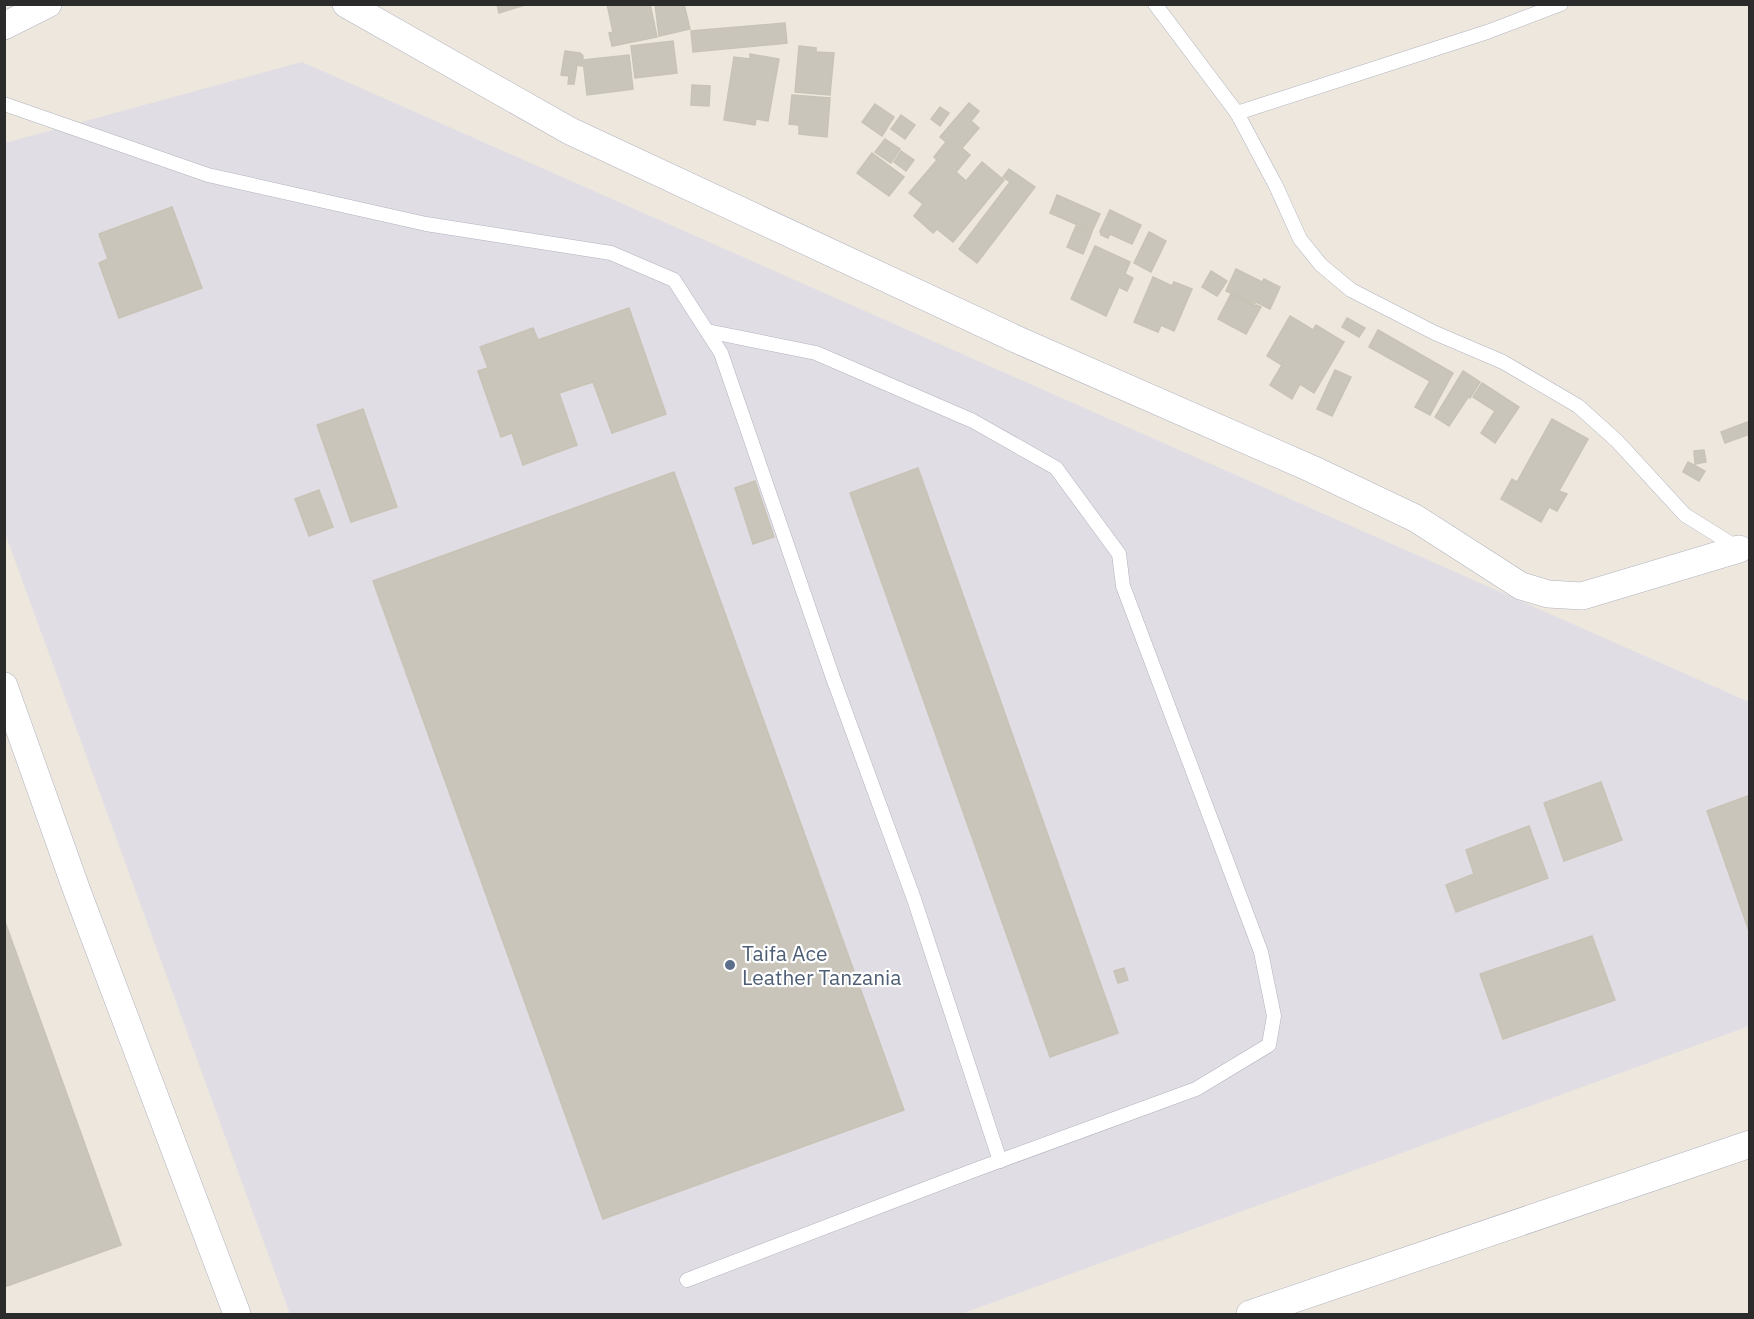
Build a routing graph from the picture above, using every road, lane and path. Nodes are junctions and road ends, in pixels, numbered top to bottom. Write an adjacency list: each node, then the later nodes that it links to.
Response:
1 (48, 4): 5 (street)
2 (346, 4): 9 (street)
3 (1155, 4): 7 (lane)
4 (1561, 4): 7 (lane)
5 (4, 26)
6 (4, 105): 8 (lane)
7 (1237, 113): 9 (lane)
8 (707, 331): 12 (lane); 12 (lane)
9 (1744, 552)
10 (4, 686): 14 (street)
11 (1749, 1144): 15 (street)
12 (1000, 1161): 13 (lane)
13 (687, 1280)
14 (237, 1314)
15 (1250, 1314)

